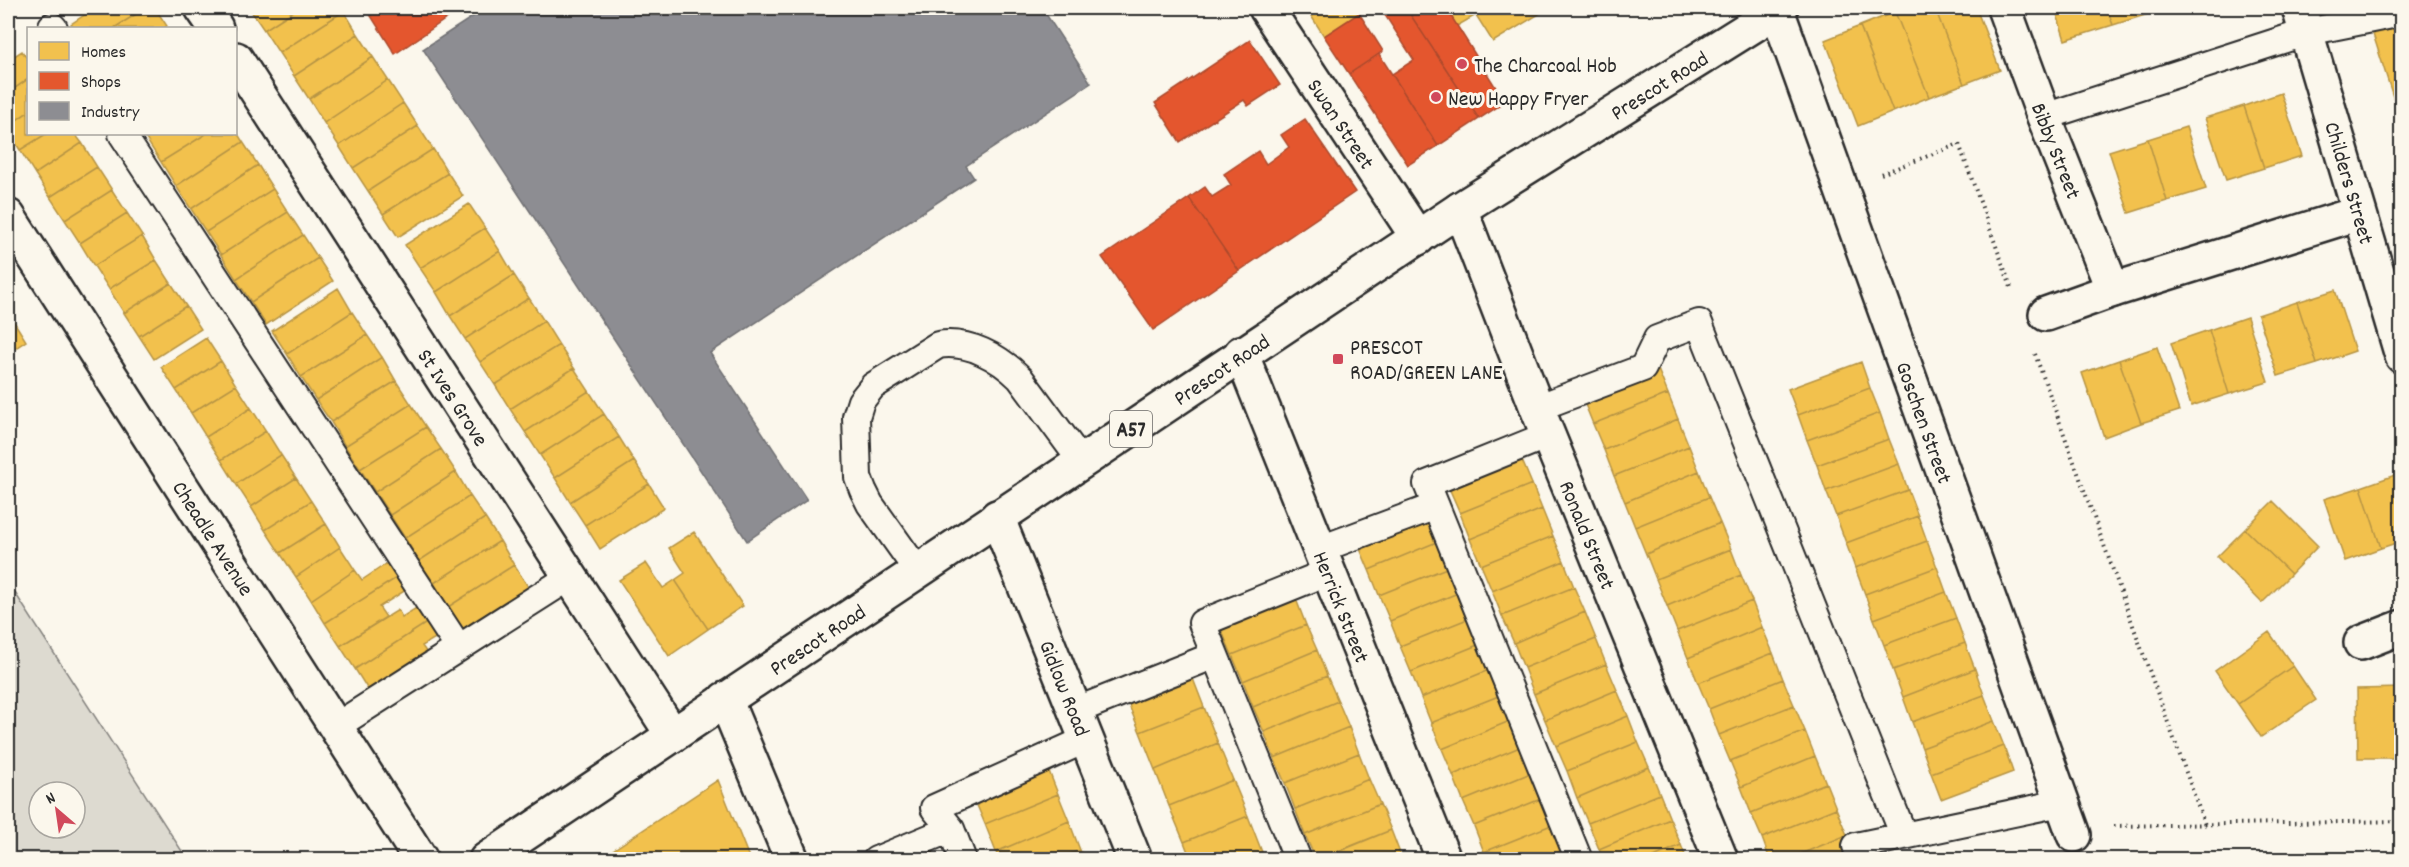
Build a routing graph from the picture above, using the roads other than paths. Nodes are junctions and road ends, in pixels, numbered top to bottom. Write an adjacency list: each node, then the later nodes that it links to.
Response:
1 (202, 8): 7 (street)
2 (1266, 8): 14 (street, Swan Street)
3 (2004, 8): 9 (street, Bibby Street)
4 (1779, 9): 11 (street, Prescot Road / A57); 34 (street, Goschen Street)
5 (2402, 13): 6 (lane)
6 (2303, 20): 9 (lane); 12 (street, Childers Street)
7 (215, 27)
8 (237, 61): 25 (street, St Ives Grove)
9 (2044, 117): 15 (street, Bibby Street)
10 (123, 135): 28 (lane)
11 (1460, 208): 14 (street, Prescot Road / A57); 19 (street, Ronald Street)
12 (2359, 213): 15 (street); 18 (street, Childers Street)
13 (8, 216): 32 (street, Cheadle Avenue)
14 (1418, 238): 17 (street, Prescot Road / A57)
15 (2113, 290): 16 (street)
16 (2046, 314)
17 (1241, 353): 20 (street, Prescot Road / A57); 23 (street, Herrick Street)
18 (2402, 356)
19 (1543, 421): 21 (lane); 37 (lane); 47 (street, Ronald Street)
20 (1082, 462): 22 (street, Prescot Road / A57); 24 (lane)
21 (1436, 506): 23 (lane); 46 (lane)
22 (997, 517): 24 (street, Prescot Road / A57); 31 (street, Gidlow Road)
23 (1323, 561): 29 (lane); 45 (street, Herrick Street)
24 (917, 570): 30 (street, Prescot Road / A57)
25 (570, 577): 28 (lane); 33 (street, St Ives Grove)
26 (2402, 627): 27 (street)
27 (2361, 643)
28 (459, 648): 32 (lane)
29 (1215, 655): 31 (lane); 44 (lane)
30 (725, 699): 33 (street, Prescot Road / A57); 40 (street)
31 (1081, 725): 35 (lane); 43 (street, Gidlow Road)
32 (335, 727): 38 (street, Cheadle Avenue)
33 (672, 734): 39 (street, Prescot Road / A57)
34 (2061, 803): 36 (street, Goschen Street); 37 (lane)
35 (951, 829): 41 (lane); 42 (lane)
36 (2074, 835)
37 (1904, 836): 48 (lane)
38 (421, 860)
39 (486, 860)
40 (792, 860)
41 (876, 860)
42 (963, 860)
43 (1135, 860)
44 (1298, 860)
45 (1444, 860)
46 (1580, 860)
47 (1720, 860)
48 (1861, 860)

